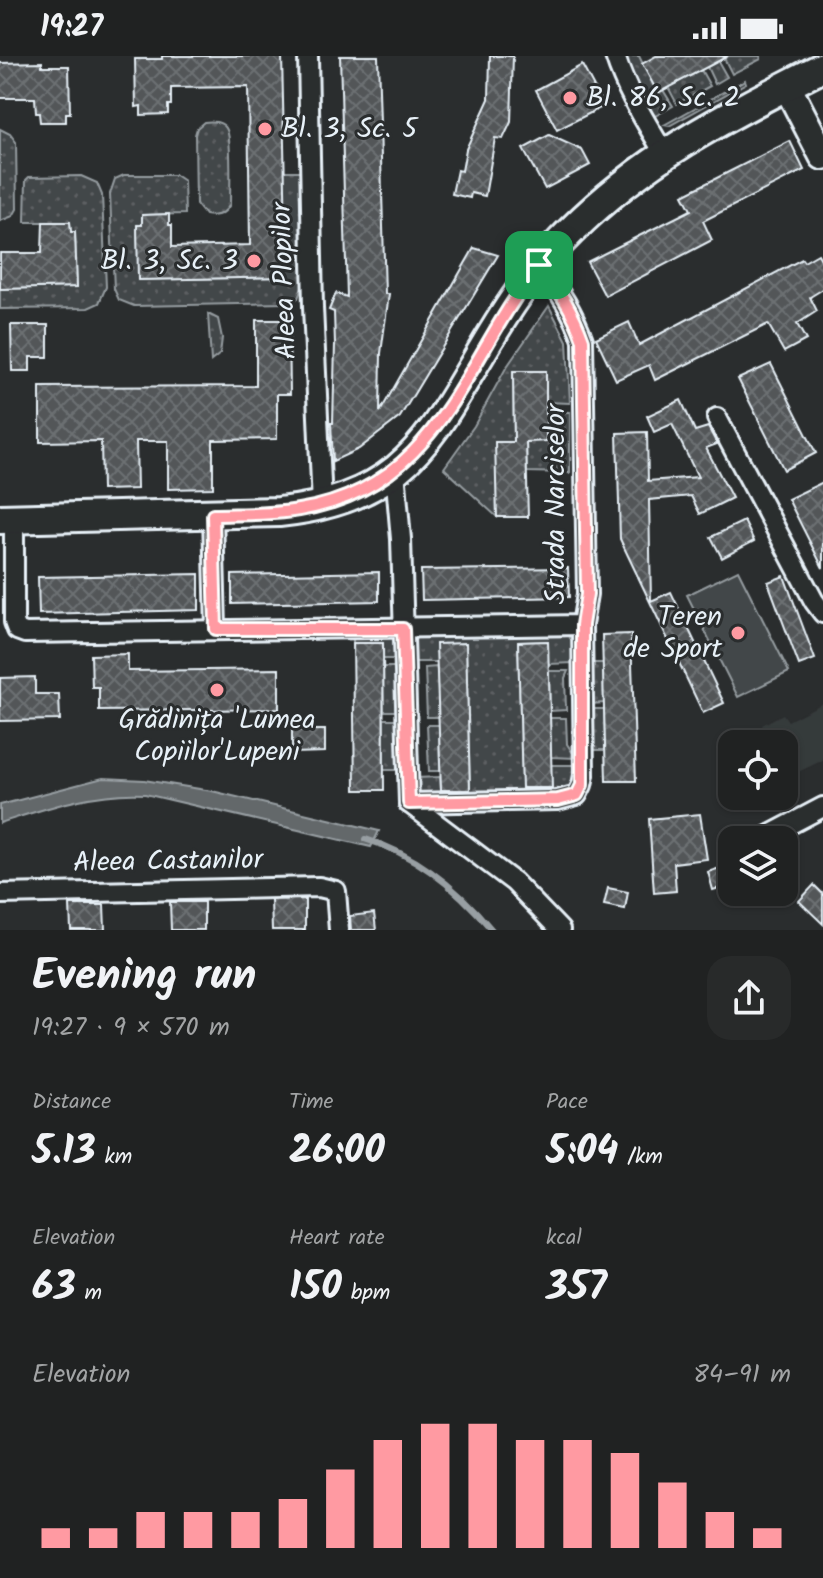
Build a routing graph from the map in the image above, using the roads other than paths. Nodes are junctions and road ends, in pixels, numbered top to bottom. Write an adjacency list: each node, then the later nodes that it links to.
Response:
1 (308, 56): 10 (street, Aleea Plopilor)
2 (615, 56): 5 (street)
3 (823, 67): 4 (main road)
4 (787, 86): 5 (main road); 6 (main road)
5 (664, 153): 7 (main road)
6 (823, 156)
7 (539, 265): 9 (main road); 14 (street, Strada Narciselor)
8 (717, 418): 13 (street)
9 (395, 471): 10 (main road); 16 (street)
10 (322, 505): 11 (main road)
11 (213, 515): 12 (main road); 15 (street)
12 (7, 519): 15 (street, Strada Narciselor)
13 (823, 613)
14 (582, 625): 16 (street, Strada Narciselor); 17 (street)
15 (216, 629): 16 (street, Strada Narciselor)
16 (403, 629): 17 (street)
17 (409, 803): 22 (street)
18 (823, 807): 19 (street)
19 (787, 826)
20 (0, 894): 21 (street, Aleea Castanilor)
21 (339, 930)
22 (560, 930)

